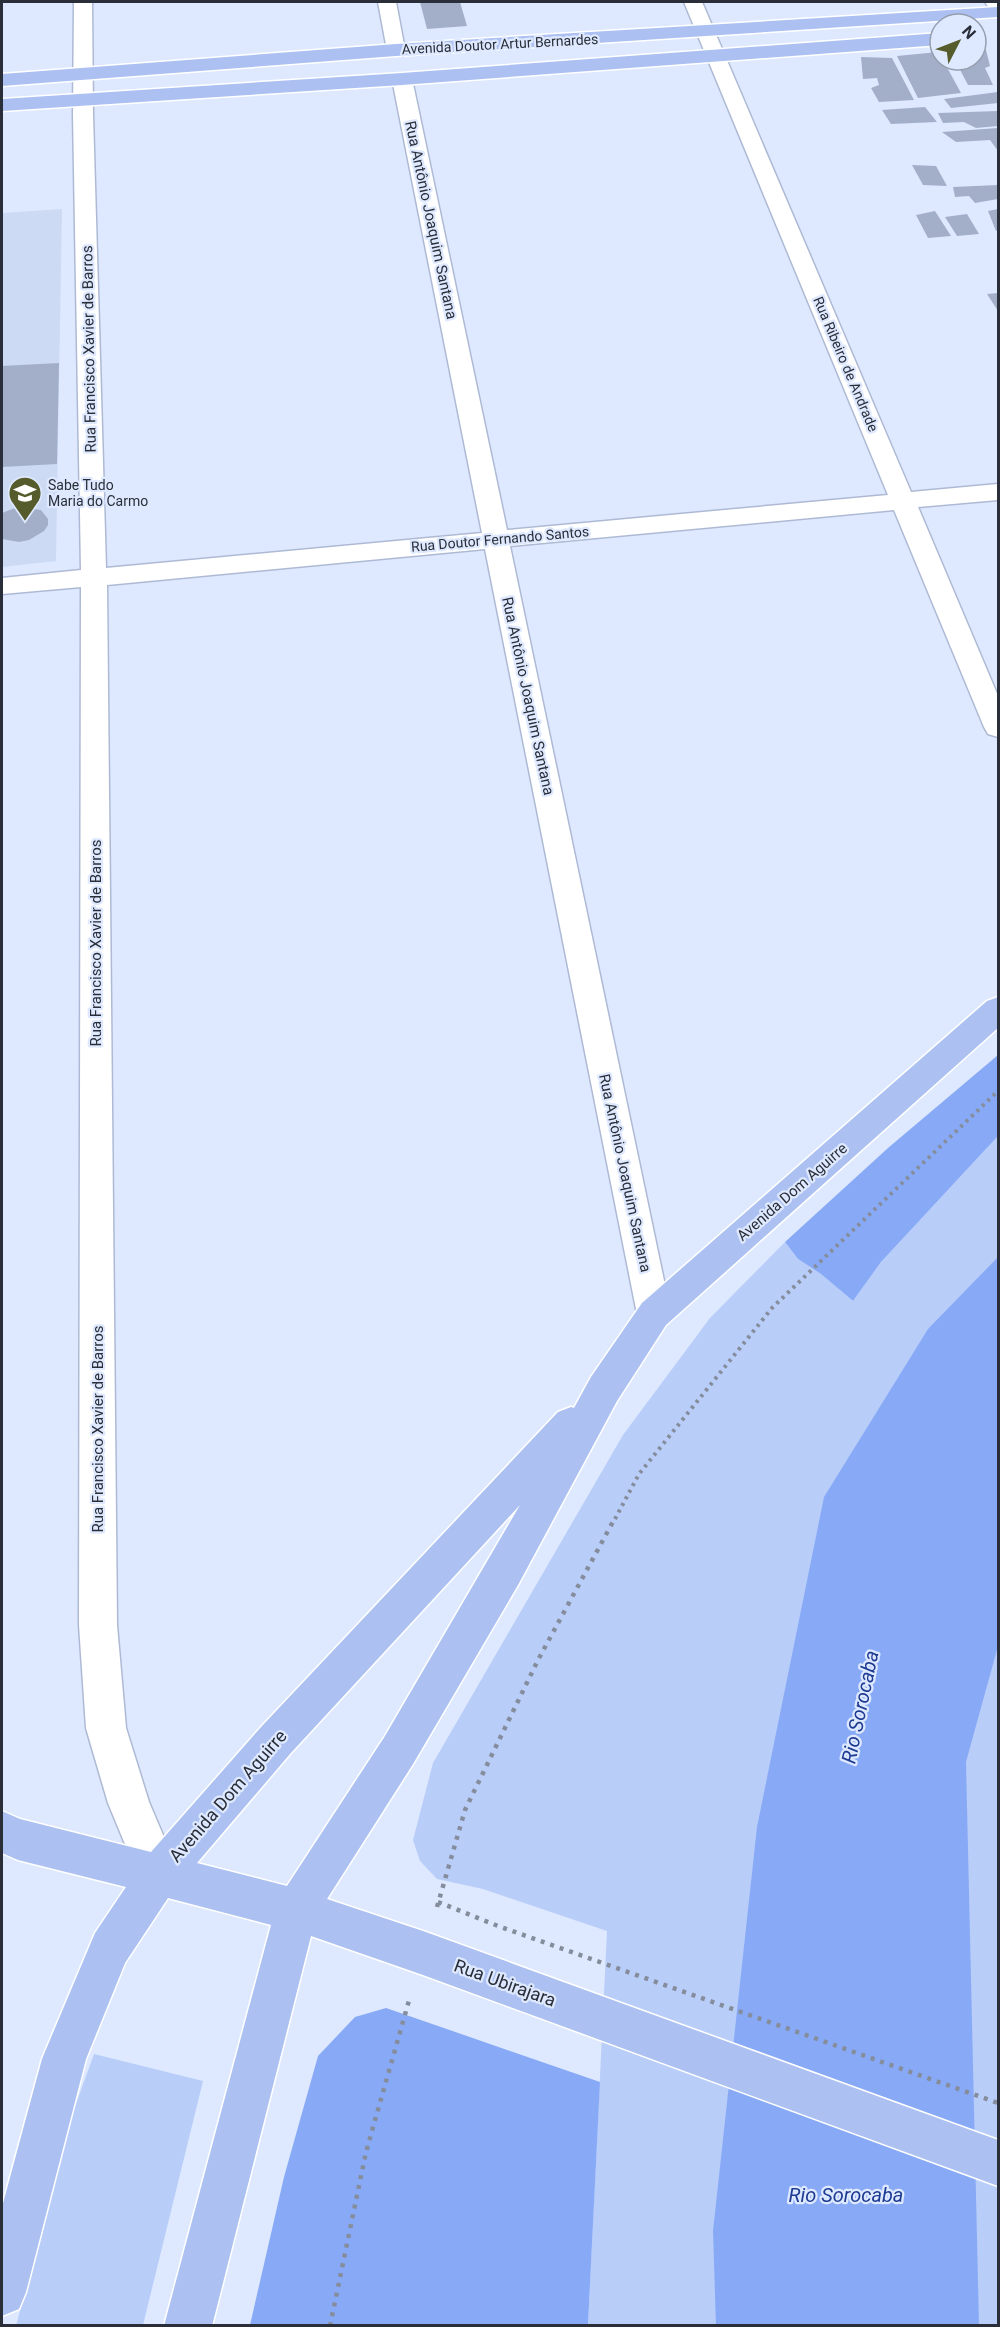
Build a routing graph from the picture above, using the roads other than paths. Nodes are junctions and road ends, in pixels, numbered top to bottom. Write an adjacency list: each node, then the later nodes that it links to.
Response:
1 (83, 2): 12 (street, Rua Francisco Xavier de Barros)
2 (387, 2): 8 (street)
3 (693, 2): 6 (street, Rua Ribeiro de Andrade)
4 (994, 2): 5 (street)
5 (999, 10): 6 (main road, Avenida Doutor Artur Bernardes)
6 (706, 32): 8 (main road, Avenida Doutor Artur Bernardes); 9 (street, Rua Ribeiro de Andrade)
7 (928, 40): 9 (main road, Avenida Doutor Artur Bernardes)
8 (396, 50): 12 (main road, Avenida Doutor Artur Bernardes)
9 (716, 56): 10 (main road, Avenida Doutor Artur Bernardes); 15 (street, Rua Ribeiro de Andrade)
10 (402, 79): 12 (main road, Avenida Doutor Artur Bernardes); 16 (street, Rua Antônio Joaquim Santana)
11 (2, 80): 12 (main road, Avenida Doutor Artur Bernardes)
12 (84, 86): 13 (main road, Avenida Doutor Artur Bernardes); 17 (street, Rua Francisco Xavier de Barros)
13 (2, 105)
14 (999, 492): 15 (street, Rua Doutor Fernando Santos)
15 (903, 501): 16 (street, Rua Doutor Fernando Santos); 19 (street, Rua Ribeiro de Andrade)
16 (496, 540): 17 (street, Rua Doutor Fernando Santos); 21 (street, Rua Antônio Joaquim Santana)
17 (94, 578): 18 (street, Rua Doutor Fernando Santos); 24 (street, Rua Francisco Xavier de Barros)
18 (2, 586)
19 (999, 728)
20 (999, 1010): 21 (main road, Avenida Dom Aguirre)
21 (654, 1314): 22 (main road, Avenida Dom Aguirre)
22 (604, 1389): 24 (main road, Avenida Dom Aguirre); 25 (main road, Avenida Dom Aguirre)
23 (2, 1832): 24 (main road, Rua Ubirajara)
24 (159, 1875): 25 (main road, Rua Ubirajara); 27 (main road, Avenida Dom Aguirre)
25 (296, 1910): 26 (main road, Rua Ubirajara); 28 (main road, Avenida Dom Aguirre)
26 (999, 2163)
27 (2, 2292)
28 (188, 2325)

